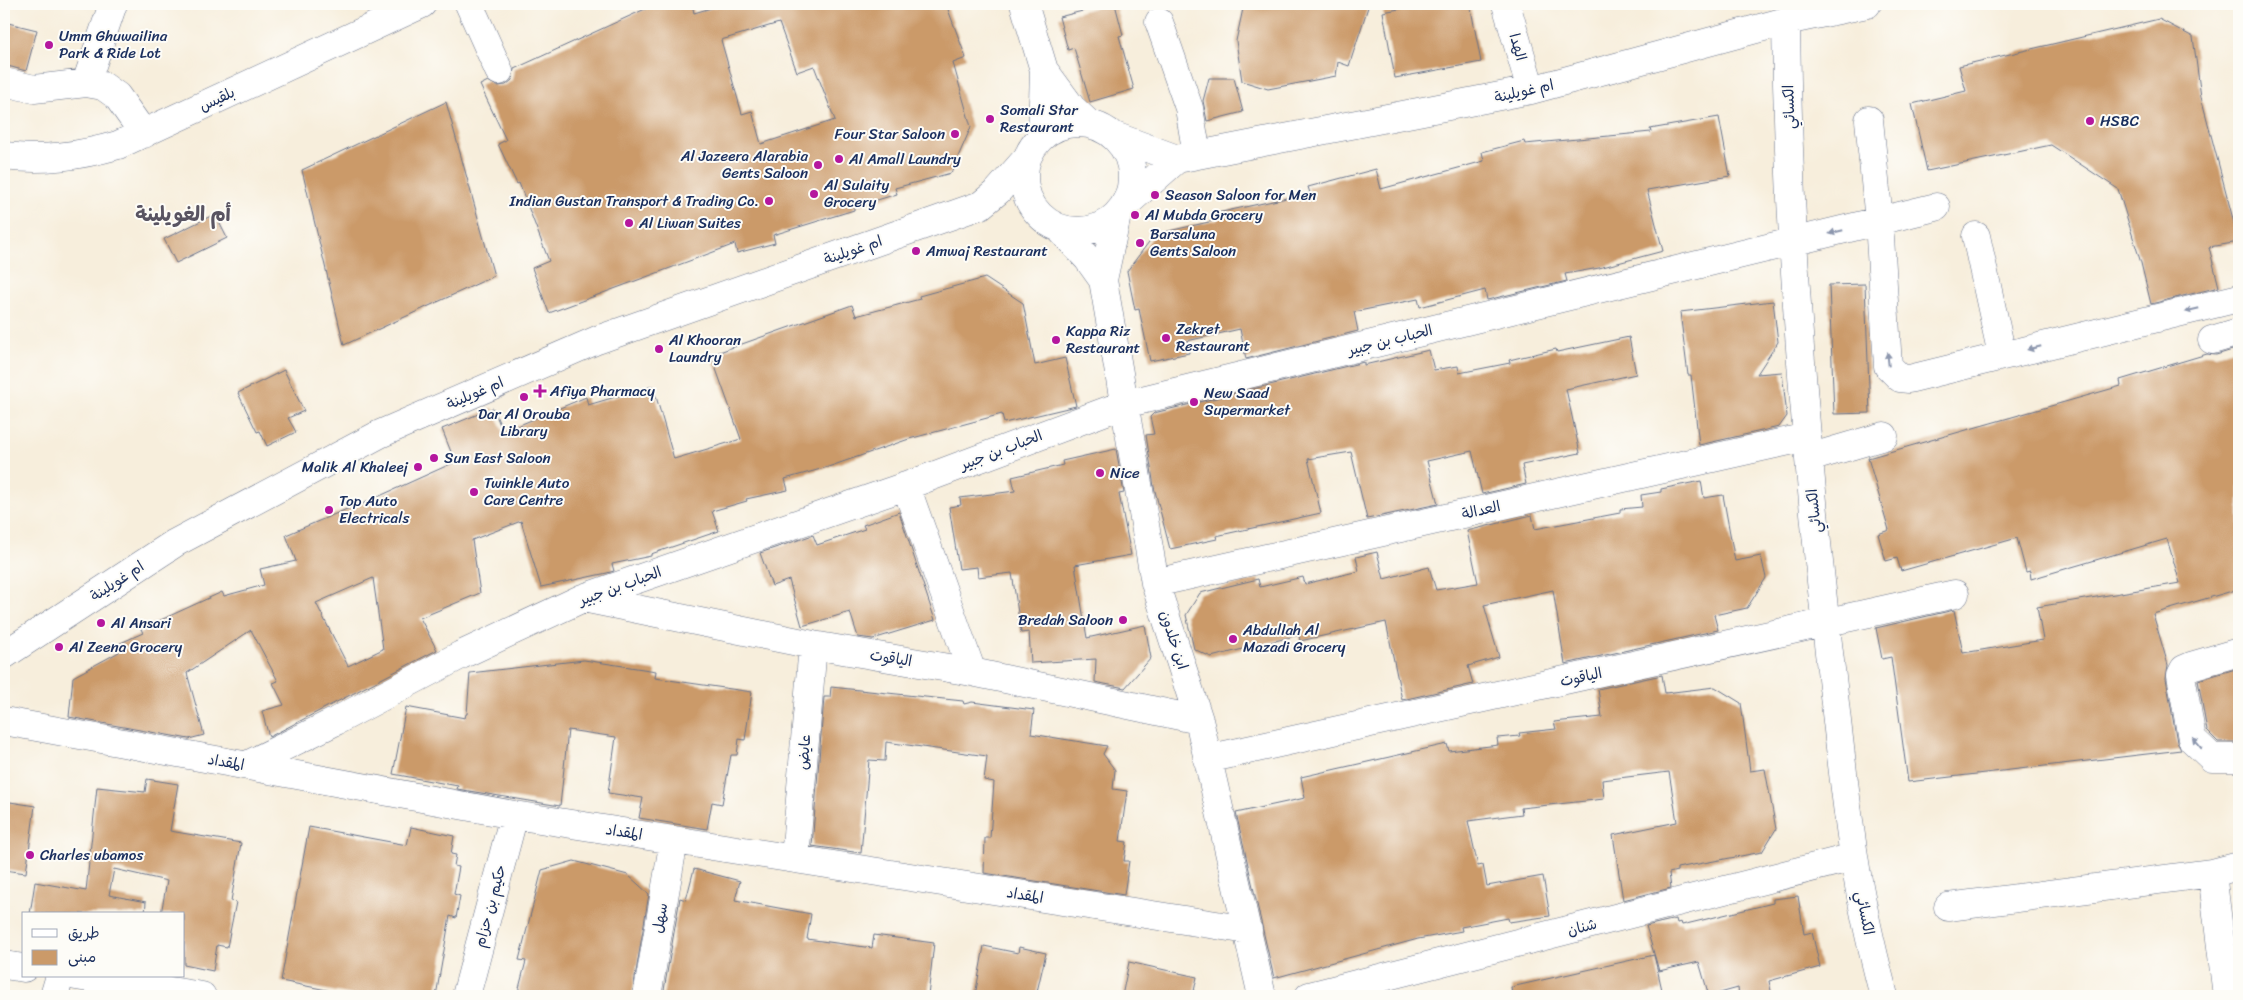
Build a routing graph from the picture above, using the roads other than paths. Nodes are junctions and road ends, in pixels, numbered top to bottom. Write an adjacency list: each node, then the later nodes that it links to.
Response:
1 (113, 4): 13 (street)
2 (422, 4): 7 (street, بلقيس)
3 (469, 4): 11 (street)
4 (1024, 4): 10 (street)
5 (1506, 4): 14 (street, الهدا)
6 (1858, 5): 8 (street, ام غويلينة)
7 (387, 11): 17 (street, بلقيس)
8 (1786, 21): 14 (street, ام غويلينة); 28 (street, الكسائي)
9 (1159, 22): 20 (street)
10 (1044, 70): 16 (street); 18 (street)
11 (499, 71)
12 (4, 82): 13 (street)
13 (86, 83): 17 (street)
14 (1531, 90): 20 (street, ام غويلينة)
15 (1869, 120): 25 (street)
16 (1101, 129): 18 (street); 20 (street); 24 (street)
17 (144, 134): 19 (street, بلقيس)
18 (1042, 136): 21 (street)
19 (4, 156)
20 (1187, 157): 24 (street, ام غويلينة)
21 (1026, 159): 22 (street, ام غويلينة); 26 (street)
22 (981, 205): 26 (street, ام غويلينة); 44 (street, ام غويلينة)
23 (1936, 207): 25 (street, الحباب بن جبير)
24 (1121, 210): 26 (street); 29 (street, ابن خلدون)
25 (1879, 221): 28 (street, الحباب بن جبير, one-way to 28); 33 (street, one-way to 25)
26 (1049, 222): 29 (street, ابن خلدون)
27 (1976, 236): 33 (street)
28 (1793, 242): 34 (street, الحباب بن جبير); 36 (street, الكسائي)
29 (1103, 280): 34 (street, ابن خلدون)
30 (2239, 298): 33 (street, one-way to 33)
31 (2239, 332): 32 (street)
32 (2212, 340)
33 (2002, 355)
34 (1125, 404): 37 (street, الحباب بن جبير); 38 (street, ابن خلدون)
35 (1884, 436): 36 (street, العدالة)
36 (1808, 447): 38 (street, العدالة); 41 (street, الكسائي)
37 (906, 486): 40 (street, الحباب بن جبير); 45 (street)
38 (1155, 584): 46 (street, ابن خلدون)
39 (1955, 594): 41 (street, الياقوت)
40 (583, 598): 42 (street, الياقوت); 50 (street, الحباب بن جبير)
41 (1826, 622): 49 (street, الياقوت); 53 (street, الكسائي)
42 (813, 645): 45 (street, الياقوت); 54 (street, عايض)
43 (2239, 652): 48 (street, one-way to 43)
44 (4, 655)
45 (972, 672): 46 (street, الياقوت)
46 (1199, 720): 49 (street, ابن خلدون)
47 (4, 721): 50 (street, المقداد)
48 (2239, 758)
49 (1207, 759): 58 (street, ابن خلدون)
50 (246, 765): 51 (street, المقداد)
51 (514, 815): 52 (street, المقداد); 68 (street, حكيم بن حزام)
52 (674, 840): 54 (street, المقداد); 69 (street, سهل)
53 (1854, 857): 71 (street, شنان); 72 (street, الكسائي)
54 (795, 859): 58 (street, المقداد)
55 (2239, 866): 56 (street)
56 (2212, 873): 57 (street); 73 (street)
57 (1948, 907)
58 (1248, 930): 70 (street, ابن خلدون)
59 (4, 965): 60 (street)
60 (22, 968)
61 (59, 978): 65 (street)
62 (74, 978): 66 (street)
63 (86, 978): 64 (street)
64 (174, 994): 67 (street)
65 (54, 996)
66 (68, 996)
67 (202, 996)
68 (466, 996)
69 (647, 996)
70 (1262, 996)
71 (1309, 996)
72 (1884, 996)
73 (2227, 996)

